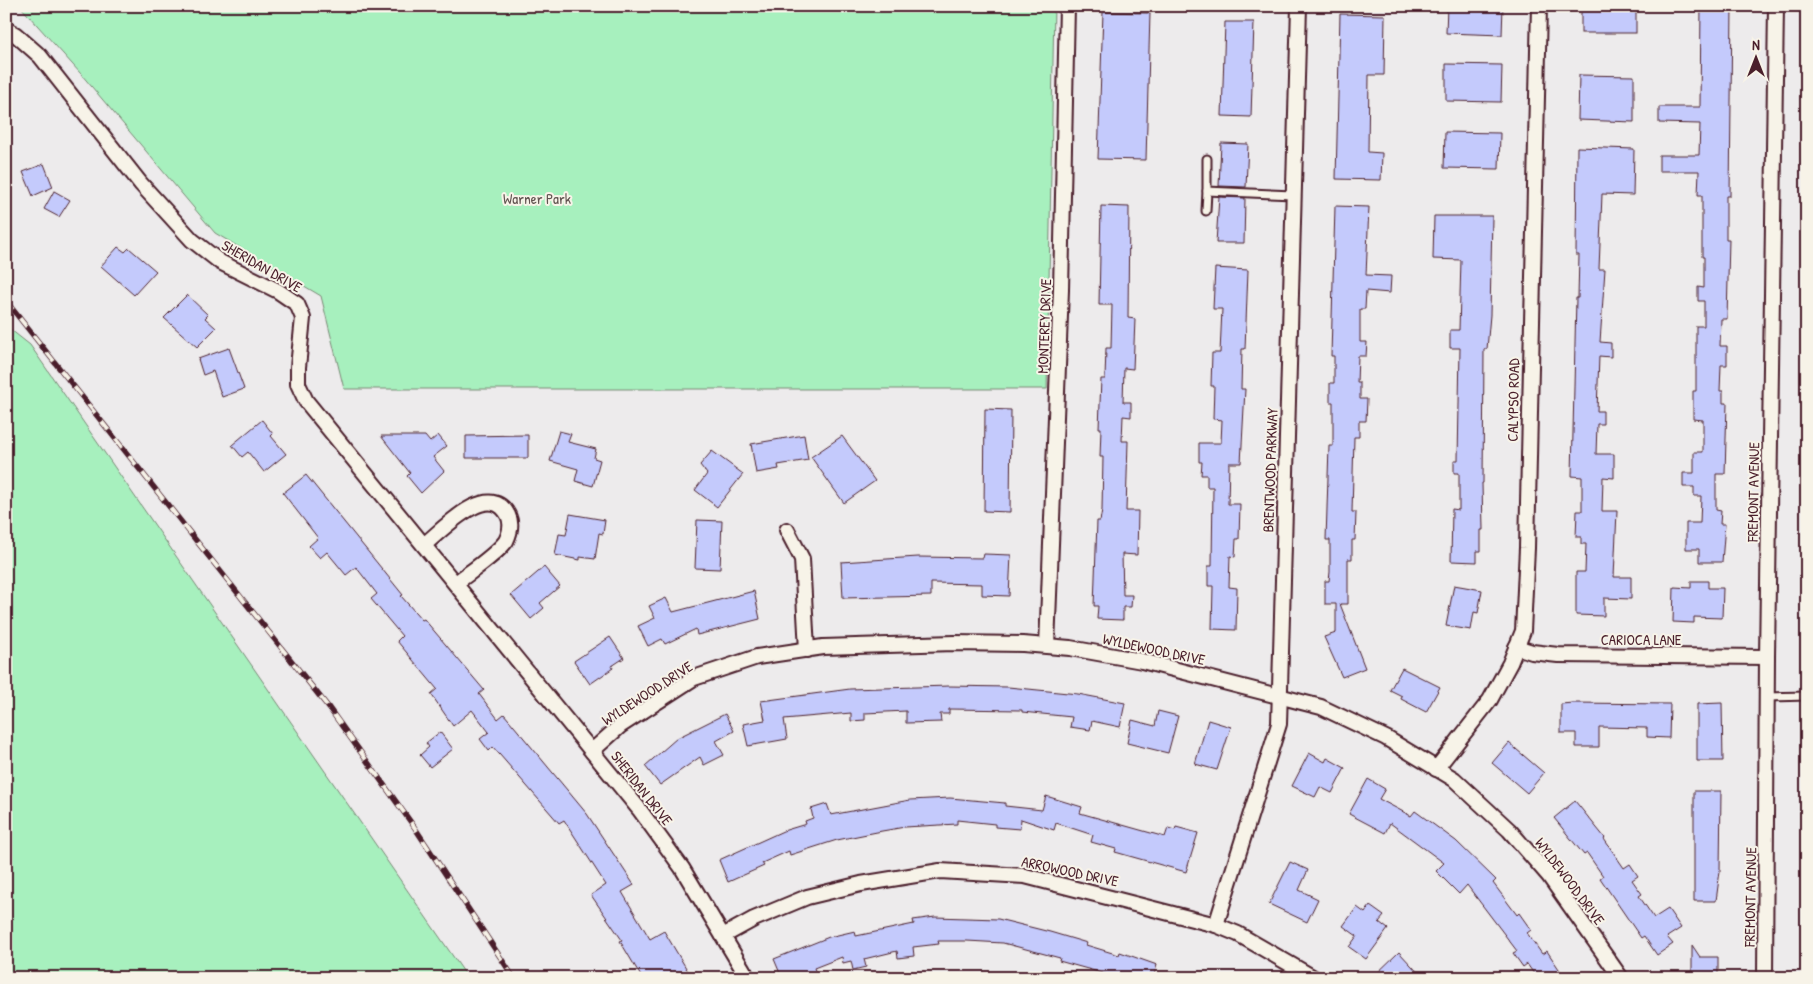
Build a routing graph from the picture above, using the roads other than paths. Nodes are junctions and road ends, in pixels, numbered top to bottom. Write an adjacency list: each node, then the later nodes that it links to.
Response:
1 (1067, 6): 13 (street, MONTEREY DRIVE)
2 (1299, 6): 8 (street, BRENTWOOD PARKWAY)
3 (1539, 6): 14 (street, CALYPSO ROAD)
4 (1776, 6): 16 (street, FREMONT AVENUE)
5 (6, 29): 11 (street, SHERIDAN DRIVE)
6 (1208, 159): 7 (lane)
7 (1207, 191): 8 (lane); 9 (lane)
8 (1293, 195): 17 (street, BRENTWOOD PARKWAY)
9 (1206, 211)
10 (787, 530): 15 (street)
11 (424, 545): 12 (street, SHERIDAN DRIVE); 12 (street)
12 (456, 583): 20 (street, SHERIDAN DRIVE)
13 (1047, 646): 15 (street, WYLDEWOOD DRIVE); 17 (street, WYLDEWOOD DRIVE)
14 (1516, 647): 16 (street, CARIOCA LANE); 21 (street, CALYPSO ROAD)
15 (807, 650): 20 (street, WYLDEWOOD DRIVE)
16 (1767, 657): 19 (street, FREMONT AVENUE)
17 (1279, 696): 21 (street, WYLDEWOOD DRIVE); 22 (street, BRENTWOOD PARKWAY)
18 (1807, 696): 19 (lane)
19 (1767, 697): 27 (street, FREMONT AVENUE)
20 (592, 751): 23 (street, SHERIDAN DRIVE)
21 (1436, 769): 26 (street, WYLDEWOOD DRIVE)
22 (1216, 925): 23 (street, ARROWOOD DRIVE); 25 (street, ARROWOOD DRIVE)
23 (723, 936): 24 (street, SHERIDAN DRIVE)
24 (748, 978)
25 (1314, 978)
26 (1621, 978)
27 (1765, 978)

